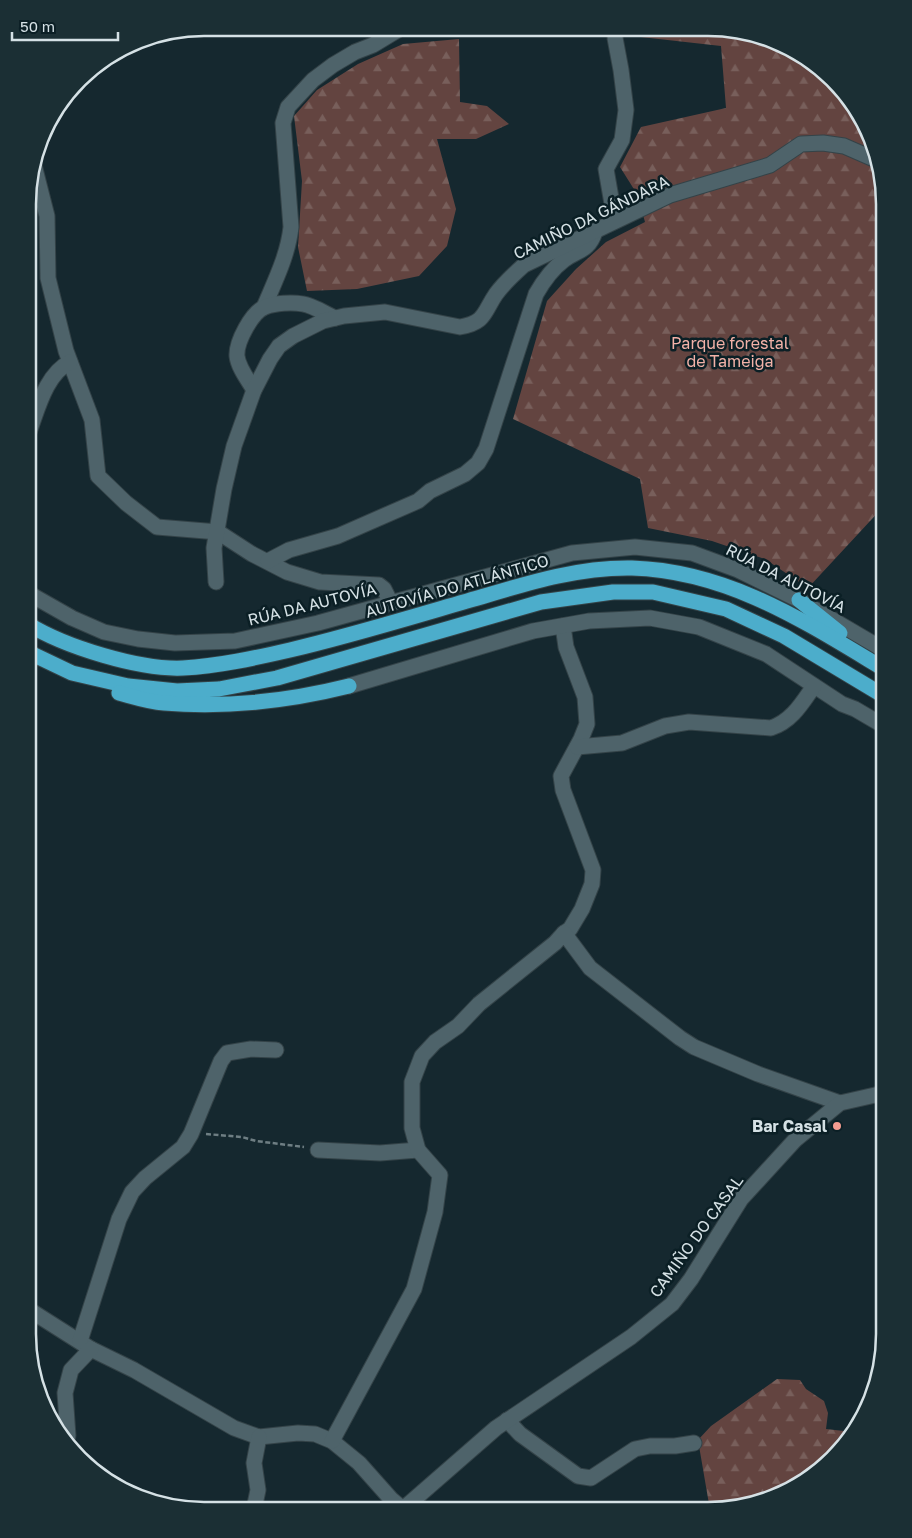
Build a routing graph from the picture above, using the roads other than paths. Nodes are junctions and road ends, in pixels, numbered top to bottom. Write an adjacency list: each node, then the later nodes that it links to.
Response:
1 (388, 36): 7 (street)
2 (615, 38): 5 (street)
3 (869, 157): 5 (street, CAMIÑO DA GÁNDARA)
4 (38, 182): 9 (street)
5 (615, 221): 6 (street, CAMIÑO DA GÁNDARA)
6 (596, 230): 8 (street, CAMIÑO DA GÁNDARA); 13 (street)
7 (264, 307): 8 (street); 10 (street)
8 (335, 318): 10 (street, CAMIÑO DA GÁNDARA)
9 (70, 362): 11 (street); 12 (street)
10 (254, 390): 12 (street, CAMIÑO DA GÁNDARA)
11 (36, 414)
12 (218, 532): 13 (street); 14 (street, CAMIÑO DA GÁNDARA)
13 (268, 561): 17 (street)
14 (216, 582)
15 (36, 598): 17 (street, RÚA DA AUTOVÍA)
16 (799, 600): 17 (street, RÚA DA AUTOVÍA); 20 (street, RÚA DA AUTOVÍA); 22 (highway)
17 (391, 603)
18 (564, 626): 25 (street); 26 (street); 29 (street)
19 (36, 629): 23 (highway, AUTOVÍA DO ATLÁNTICO)
20 (876, 645)
21 (36, 656): 24 (highway)
22 (876, 661)
23 (876, 663)
24 (72, 673): 25 (highway); 27 (highway)
25 (349, 686)
26 (814, 686): 28 (street); 29 (street)
27 (876, 691)
28 (876, 721)
29 (577, 747): 30 (street)
30 (564, 933): 33 (street); 35 (street)
31 (276, 1050): 37 (street)
32 (875, 1095): 33 (street, CAMIÑO DO CASAL)
33 (840, 1103): 38 (street, CAMIÑO DO CASAL)
34 (318, 1150): 35 (street)
35 (418, 1150): 41 (street)
36 (36, 1314): 37 (street)
37 (86, 1345): 39 (street); 40 (street)
38 (507, 1420): 42 (street); 45 (street, CAMIÑO DO CASAL)
39 (68, 1431)
40 (259, 1437): 41 (street); 43 (street)
41 (332, 1441): 44 (street)
42 (694, 1443)
43 (255, 1502)
44 (395, 1502)
45 (411, 1502)

